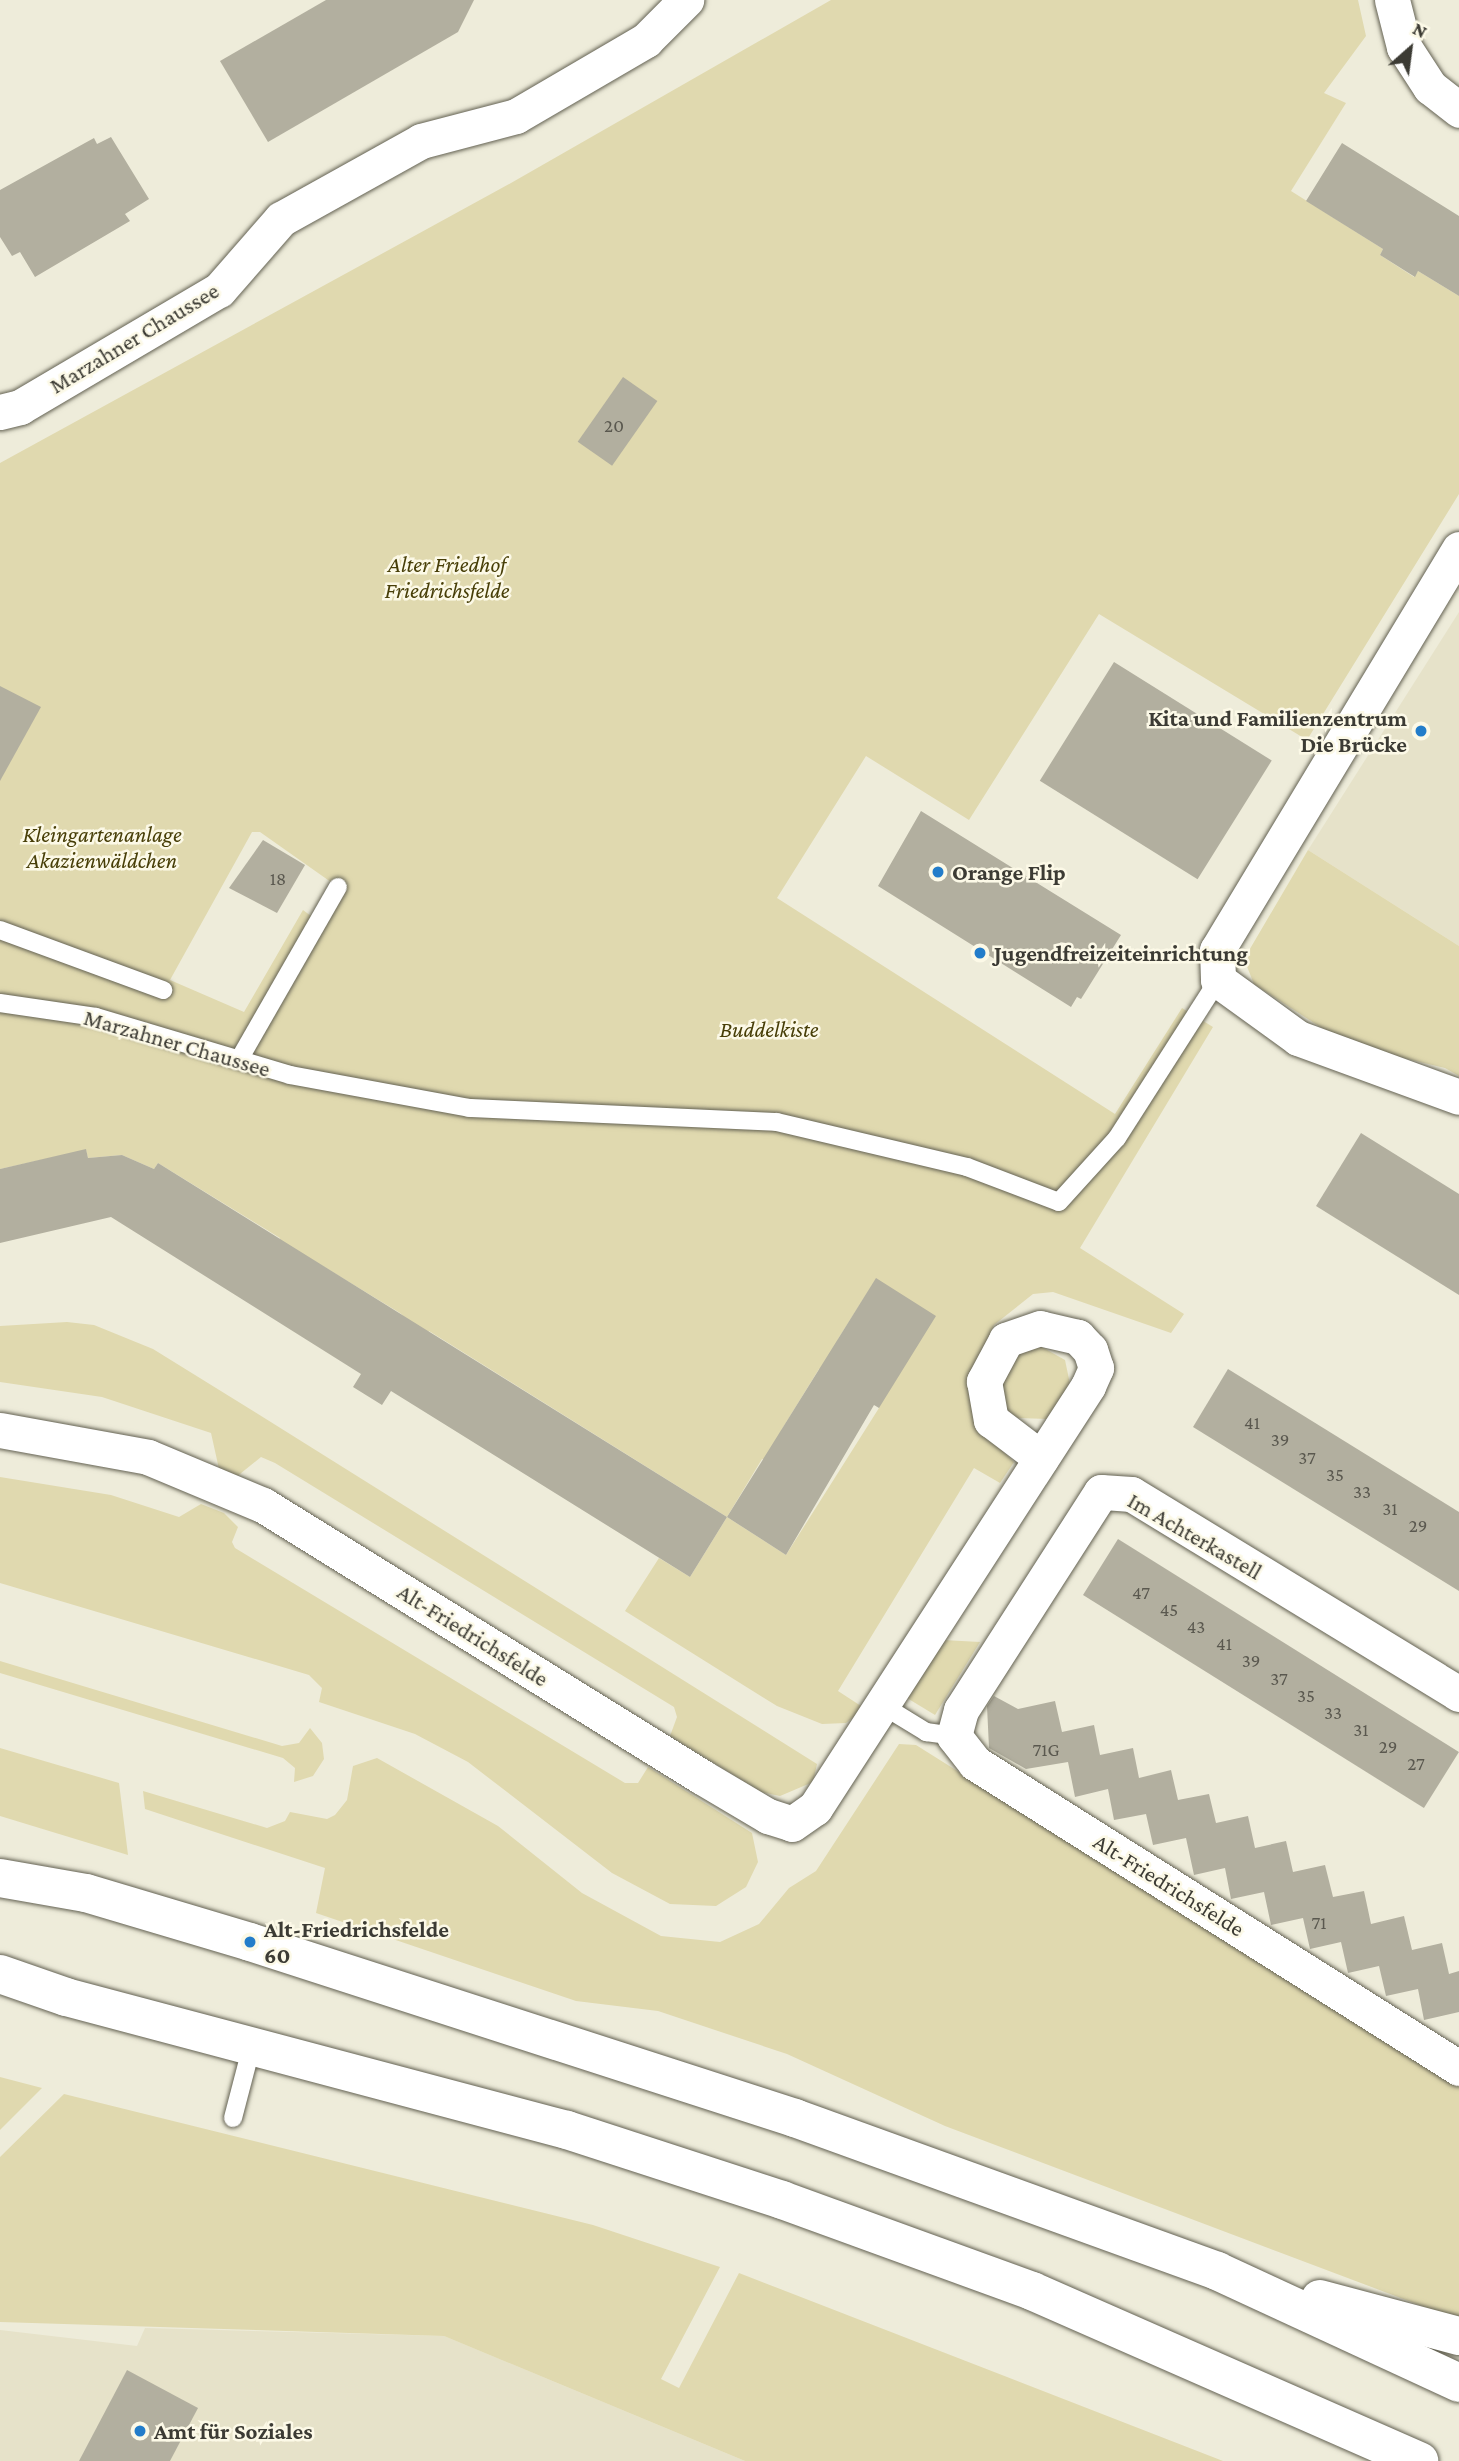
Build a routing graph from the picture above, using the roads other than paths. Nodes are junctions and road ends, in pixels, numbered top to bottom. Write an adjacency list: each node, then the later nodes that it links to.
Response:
1 (687, 0): 4 (street, Marzahner Chaussee)
2 (1392, 0): 3 (street)
3 (1459, 110)
4 (0, 412)
5 (1459, 549): 8 (street)
6 (338, 887): 11 (lane)
7 (0, 930): 9 (lane)
8 (1218, 980): 11 (lane, Marzahner Chaussee); 12 (street)
9 (163, 990)
10 (0, 1003): 11 (lane, Marzahner Chaussee)
11 (240, 1058)
12 (1459, 1097)
13 (0, 1430): 16 (street, Alt-Friedrichsfelde)
14 (1041, 1458): 16 (street, Alt-Friedrichsfelde)
15 (1459, 1694): 17 (street, Im Achterkastell)
16 (882, 1705): 17 (lane)
17 (954, 1736): 21 (street, Alt-Friedrichsfelde)
18 (0, 1878): 23 (main road)
19 (0, 1974): 20 (main road)
20 (252, 2045): 22 (lane); 26 (main road)
21 (1459, 2068)
22 (233, 2119)
23 (1217, 2271): 24 (main road); 25 (main road)
24 (1459, 2336)
25 (1459, 2383)
26 (1419, 2461)

